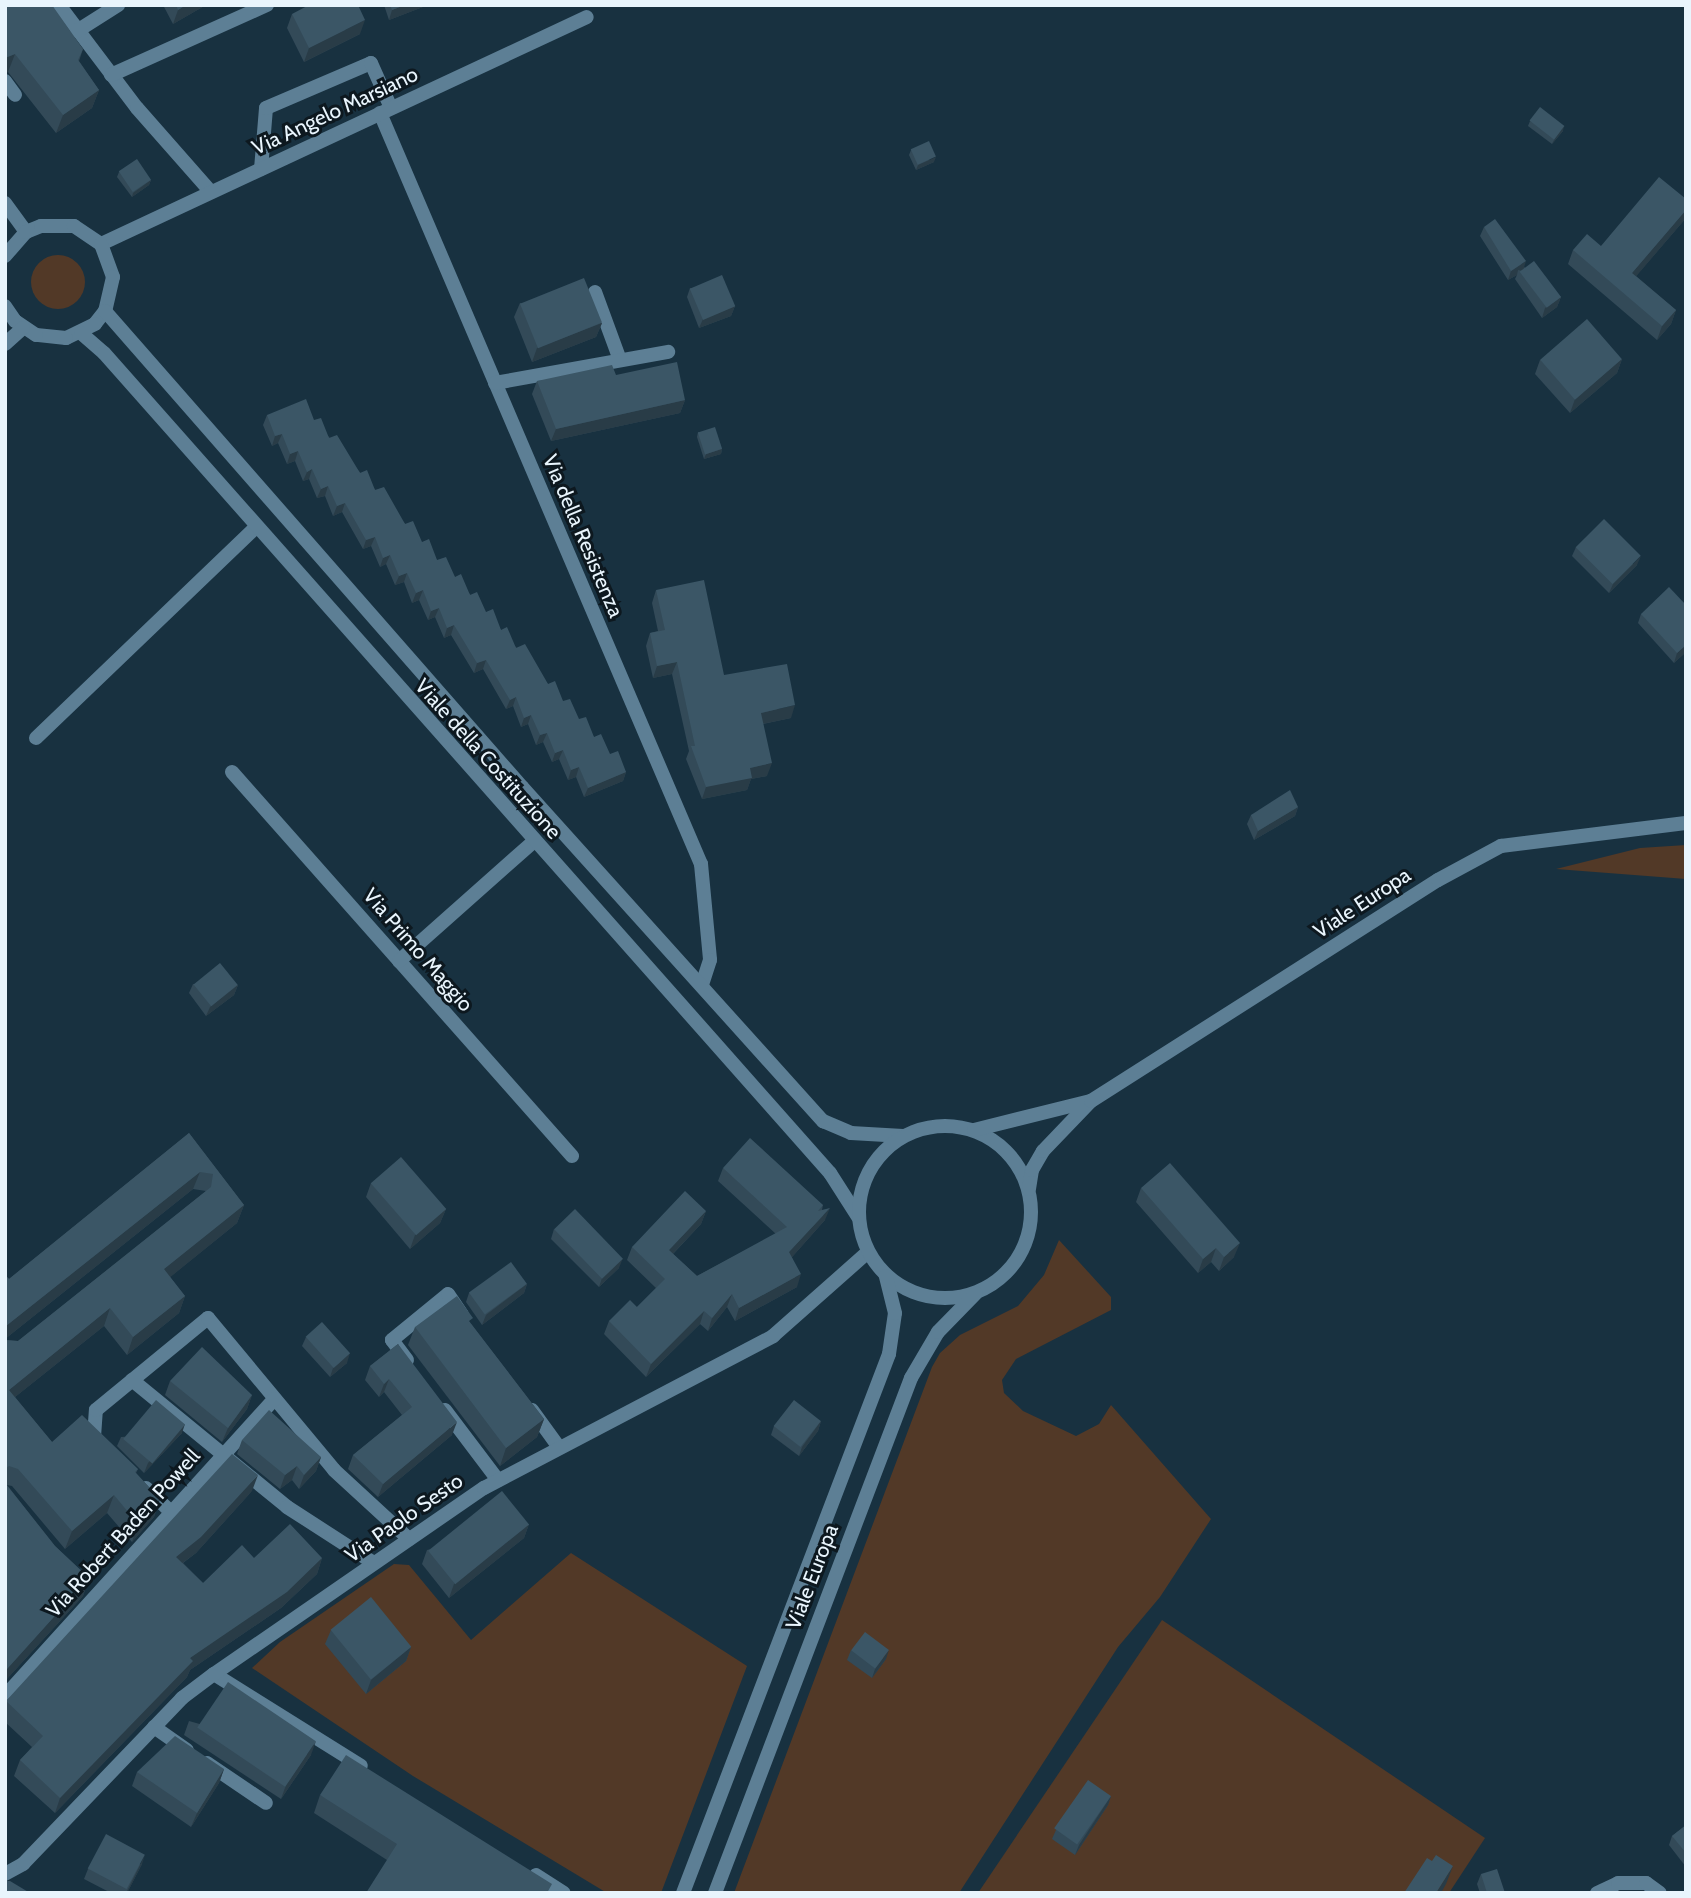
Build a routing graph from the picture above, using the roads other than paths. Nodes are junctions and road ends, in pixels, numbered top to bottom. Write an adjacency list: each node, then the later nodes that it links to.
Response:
1 (59, 5): 5 (street)
2 (118, 5): 5 (street)
3 (267, 5): 6 (street)
4 (587, 16): 9 (street, Via Angelo Marsiano)
5 (77, 31): 6 (street)
6 (111, 75): 11 (street)
7 (5, 81): 8 (street)
8 (15, 95)
9 (386, 111): 10 (street, Via Angelo Marsiano); 10 (street, Via della Resistenza); 24 (street, Via della Resistenza)
10 (261, 169): 11 (street, Via Angelo Marsiano)
11 (211, 192): 14 (street, Via Angelo Marsiano)
12 (5, 202): 13 (street)
13 (26, 232): 14 (street); 15 (street)
14 (101, 244): 18 (street)
15 (5, 256)
16 (595, 292): 23 (street)
17 (6, 310): 19 (street)
18 (105, 311): 20 (street); 31 (street, Viale della Costituzione)
19 (23, 328): 20 (street); 21 (street)
20 (81, 333): 25 (street, Viale della Costituzione)
21 (5, 344)
22 (668, 352): 23 (street)
23 (620, 360): 24 (street)
24 (495, 383): 31 (street, Via della Resistenza)
25 (255, 528): 26 (street); 29 (street, Viale della Costituzione)
26 (36, 738)
27 (232, 772): 30 (street, Via Primo Maggio)
28 (1686, 823): 32 (street, Viale Europa)
29 (533, 842): 30 (street); 37 (street, Viale della Costituzione)
30 (399, 961): 35 (street, Via Primo Maggio)
31 (702, 984): 34 (street, Viale della Costituzione)
32 (1091, 1101): 33 (street, Viale Europa); 36 (street, Viale Europa)
33 (974, 1130): 34 (street); 36 (street)
34 (902, 1136): 37 (street)
35 (572, 1156)
36 (1029, 1189): 40 (street)
37 (858, 1217): 38 (street)
38 (868, 1252): 39 (street); 47 (street, Via Paolo Sesto)
39 (886, 1276): 40 (street); 63 (street, Viale Europa)
40 (976, 1293): 64 (street, Viale Europa)
41 (471, 1327): 42 (street)
42 (416, 1372)
43 (132, 1380): 46 (street); 48 (street); 49 (street)
44 (519, 1392): 47 (street)
45 (433, 1394): 51 (street)
46 (274, 1399): 48 (street, Via Robert Baden Powell); 53 (street)
47 (558, 1446): 51 (street, Via Paolo Sesto)
48 (222, 1454): 52 (street, Via Robert Baden Powell); 54 (street)
49 (113, 1455)
50 (132, 1474): 52 (street)
51 (498, 1480): 53 (street, Via Paolo Sesto)
52 (170, 1511): 56 (street, Via Robert Baden Powell)
53 (409, 1539): 54 (street, Via Paolo Sesto)
54 (374, 1563): 55 (street, Via Paolo Sesto)
55 (214, 1674): 57 (street, Via Paolo Sesto); 58 (street)
56 (5, 1696)
57 (154, 1727): 59 (street); 61 (street, Via Paolo Sesto)
58 (377, 1776)
59 (267, 1803)
60 (517, 1864): 62 (street)
61 (5, 1874)
62 (564, 1893)
63 (683, 1893)
64 (715, 1893)
65 (1597, 1893): 66 (street)
66 (1660, 1893)

